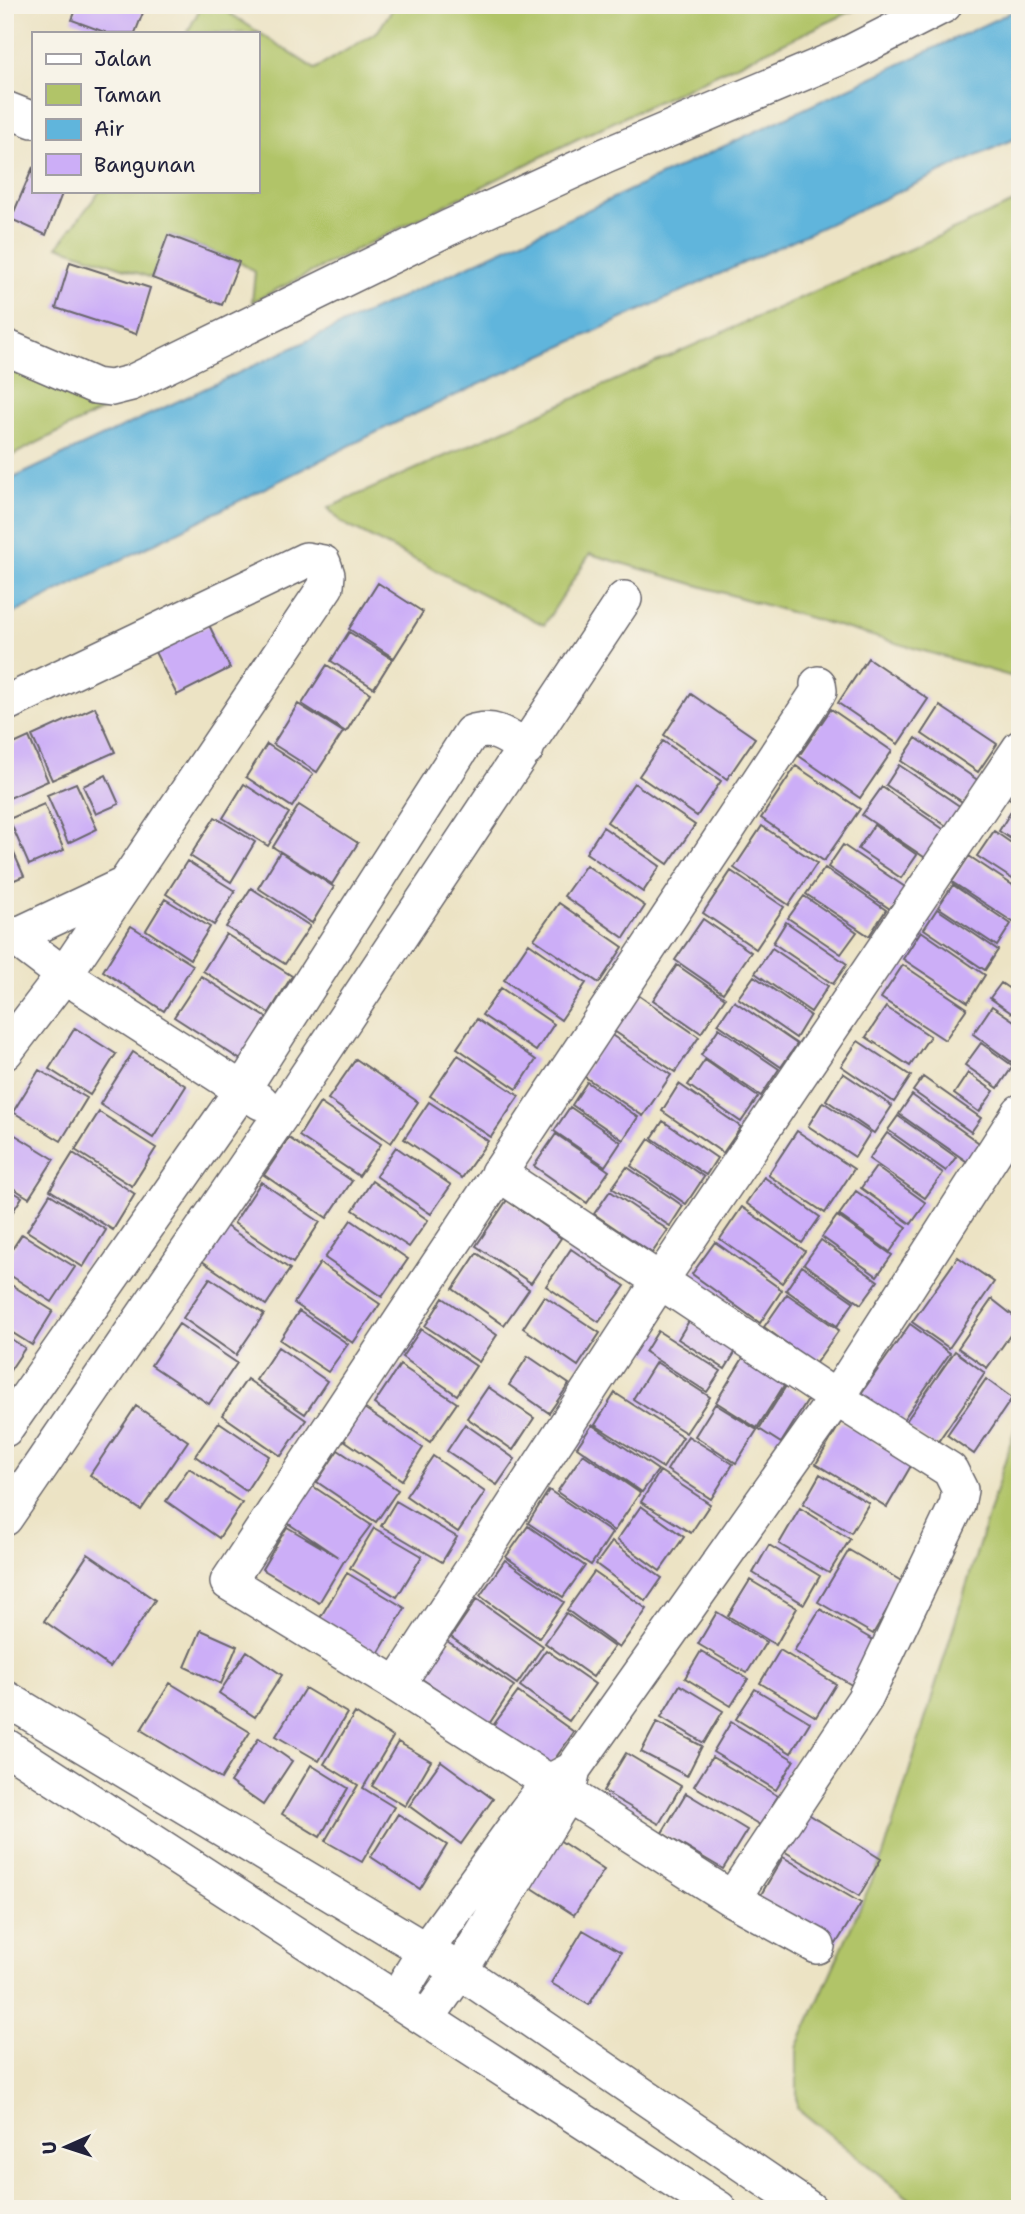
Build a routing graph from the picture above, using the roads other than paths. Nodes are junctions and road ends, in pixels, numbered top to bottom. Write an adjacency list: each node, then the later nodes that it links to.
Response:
1 (944, 5): 4 (street)
2 (5, 109): 3 (street)
3 (32, 120)
4 (5, 347)
5 (624, 599): 9 (street)
6 (818, 684): 17 (street)
7 (5, 704): 10 (street)
8 (1020, 748): 18 (street)
9 (526, 749): 14 (street); 16 (street)
10 (125, 885): 11 (street); 12 (street)
11 (10, 939): 12 (street)
12 (64, 975): 13 (street); 14 (street)
13 (5, 1052)
14 (242, 1090): 16 (street); 20 (street)
15 (1020, 1112): 19 (street)
16 (281, 1115): 21 (street)
17 (498, 1173): 18 (street); 22 (street)
18 (660, 1281): 19 (street); 22 (street)
19 (836, 1398): 25 (street); 26 (street)
20 (5, 1429)
21 (5, 1518)
22 (397, 1685): 25 (street)
23 (5, 1698): 28 (street)
24 (5, 1746): 30 (street)
25 (563, 1782): 26 (street); 28 (street); 29 (street)
26 (732, 1899): 27 (street)
27 (817, 1946)
28 (426, 1950): 29 (street); 30 (street)
29 (460, 1971): 31 (street); 33 (street)
30 (396, 1999): 31 (street)
31 (426, 2019): 32 (street)
32 (719, 2209)
33 (809, 2209)

